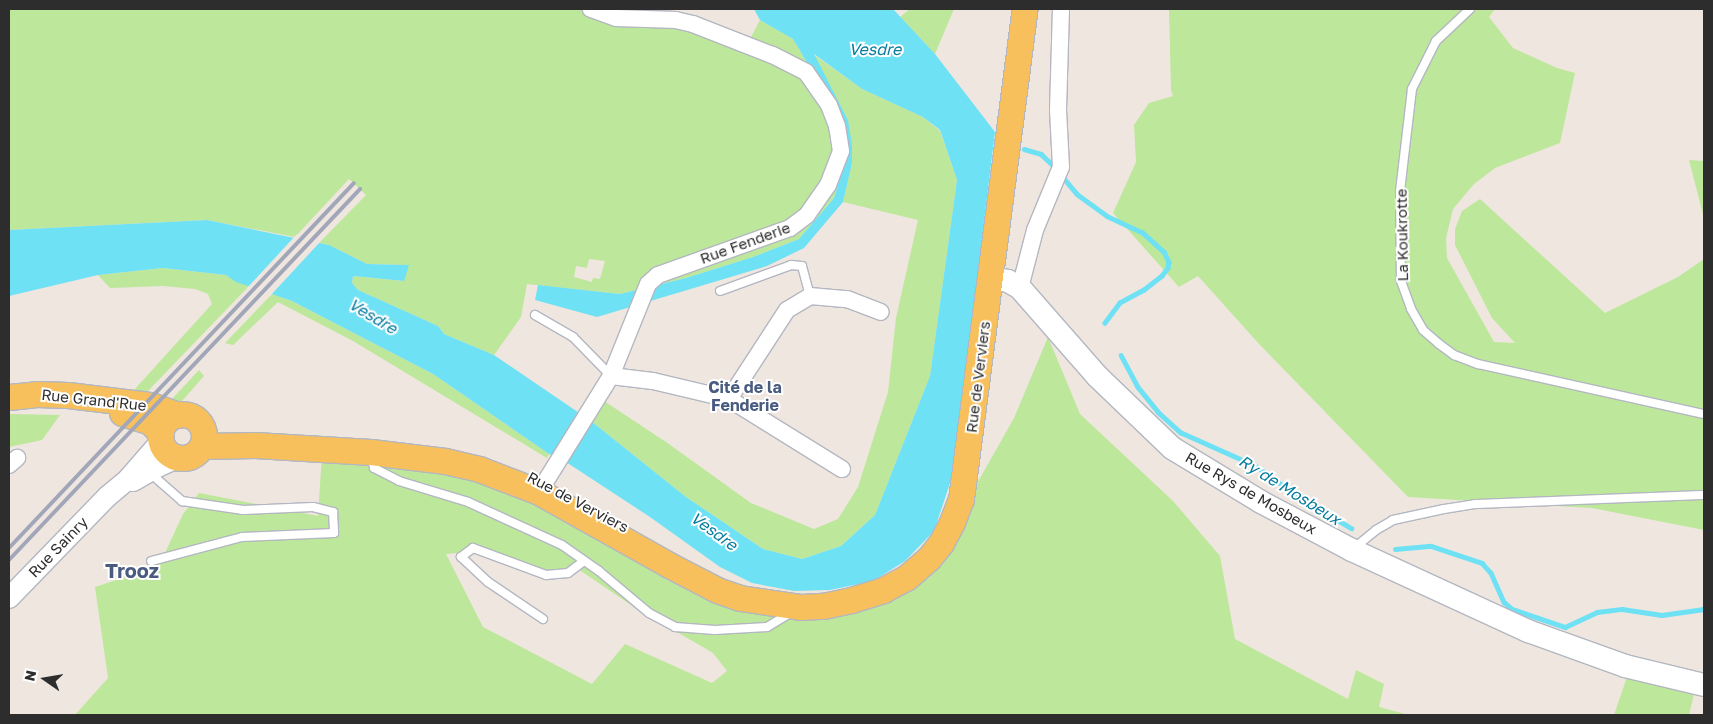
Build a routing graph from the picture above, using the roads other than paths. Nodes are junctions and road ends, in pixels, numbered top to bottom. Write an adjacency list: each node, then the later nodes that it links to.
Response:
1 (591, 9): 11 (street, Rue Fenderie)
2 (1025, 9): 5 (main road, Rue de Verviers)
3 (1061, 9): 6 (street)
4 (1470, 9): 16 (lane, La Koukrotte)
5 (990, 278): 6 (main road, Rue Rys de Mosbeux); 29 (main road, Rue de Verviers)
6 (1020, 288): 25 (main road, Rue Rys de Mosbeux)
7 (720, 290): 8 (lane)
8 (810, 296): 9 (street); 13 (street)
9 (881, 312)
10 (535, 314): 11 (lane)
11 (611, 376): 13 (street); 22 (street, Rue Fenderie)
12 (9, 397): 15 (main road, Rue Grand'Rue)
13 (729, 399): 20 (street)
14 (9, 408): 17 (main road, Rue Grand'Rue)
15 (178, 414): 17 (main road, Rue Grand'Rue); 18 (main road, Rue Grand'Rue)
16 (1704, 414)
17 (161, 437): 18 (main road, Rue Grand'Rue); 24 (street, Rue Sainry)
18 (196, 444): 19 (main road, Rue de Verviers); 21 (street, Rue Sainry); 22 (main road, Rue de Verviers)
19 (371, 452): 22 (main road, Rue de Verviers); 26 (lane)
20 (842, 469)
21 (148, 472): 24 (street, Rue Sainry); 27 (lane)
22 (546, 479): 29 (main road, Rue de Verviers)
23 (1704, 495): 25 (lane)
24 (108, 496): 28 (street, Rue Sainry)
25 (1352, 550): 31 (main road, Rue Rys de Mosbeux)
26 (584, 560): 29 (lane); 30 (lane)
27 (151, 561)
28 (9, 598)
29 (801, 607)
30 (542, 619)
31 (1704, 685)

